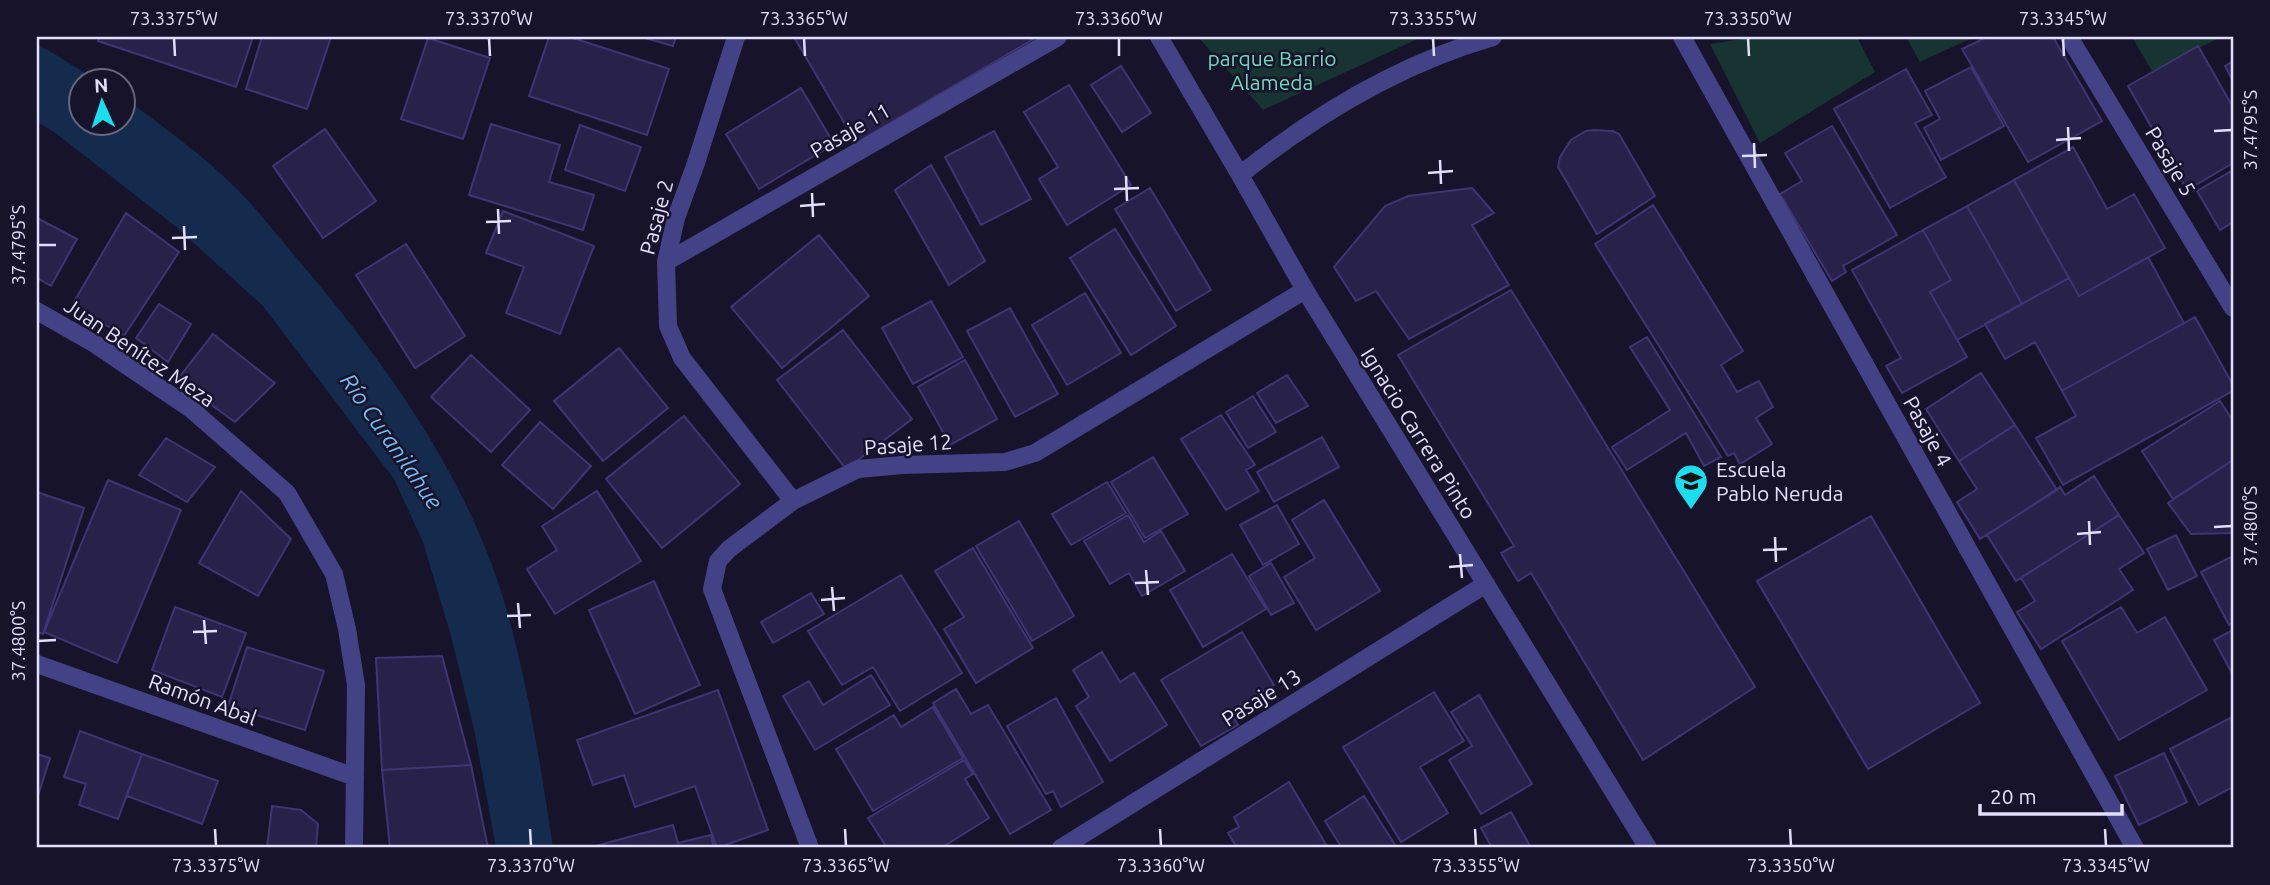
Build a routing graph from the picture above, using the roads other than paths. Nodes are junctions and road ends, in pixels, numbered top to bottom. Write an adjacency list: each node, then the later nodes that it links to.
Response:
1 (736, 37): 8 (street, Pasaje 2)
2 (1058, 37): 8 (street, Pasaje 11)
3 (1159, 37): 7 (street, Ignacio Carrera Pinto)
4 (1493, 37): 7 (street)
5 (1682, 37): 20 (street, Pasaje 4)
6 (2069, 37): 10 (street, Pasaje 5)
7 (1240, 174): 9 (street, Ignacio Carrera Pinto)
8 (666, 262): 12 (street, Pasaje 2)
9 (1305, 290): 12 (street, Pasaje 12); 13 (street, Ignacio Carrera Pinto)
10 (2233, 308)
11 (37, 311): 15 (street, Juan Benítez Meza)
12 (793, 501): 17 (street, Pasaje 12)
13 (1486, 584): 18 (street, Pasaje 13); 19 (street, Ignacio Carrera Pinto)
14 (37, 664): 15 (street, Ramón Abal)
15 (355, 777): 16 (street, Juan Benítez Meza)
16 (354, 848)
17 (810, 848)
18 (1061, 848)
19 (1648, 848)
20 (2134, 848)

